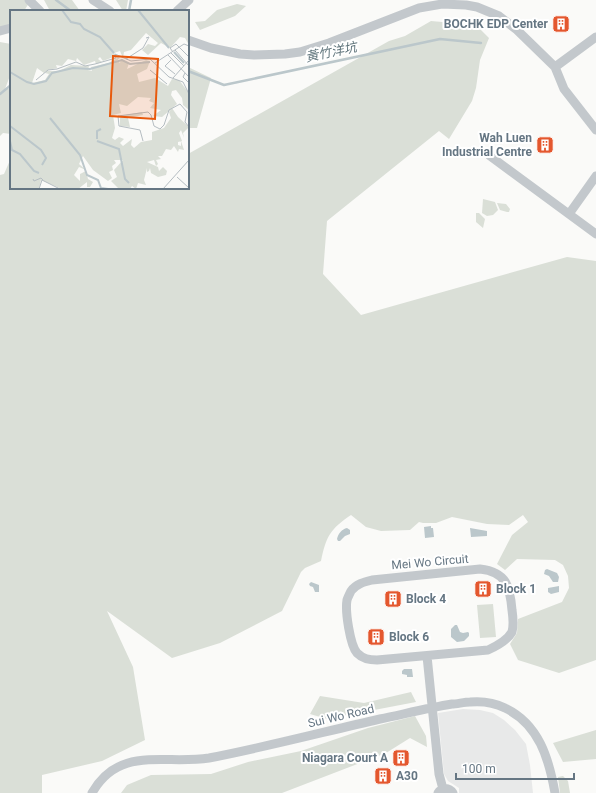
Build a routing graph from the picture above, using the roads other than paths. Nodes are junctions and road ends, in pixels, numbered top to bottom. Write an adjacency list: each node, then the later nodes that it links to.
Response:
1 (29, 0): 4 (street)
2 (93, 0): 5 (street)
3 (189, 0): 6 (street)
4 (39, 10)
5 (108, 10)
6 (178, 10)
7 (10, 28): 8 (street)
8 (0, 31)
9 (596, 37): 11 (street)
10 (189, 40): 11 (street)
11 (555, 67): 12 (street)
12 (596, 130)
13 (490, 156): 15 (street)
14 (596, 176): 15 (street)
15 (569, 214): 16 (street)
16 (596, 234)
17 (427, 656): 17 (street, Mei Wo Circuit); 18 (street)
18 (432, 707): 19 (street); 20 (street, Sui Wo Road); 22 (street, Sui Wo Road)
19 (441, 791): 21 (street)
20 (92, 793)
21 (453, 793)
22 (555, 793)

